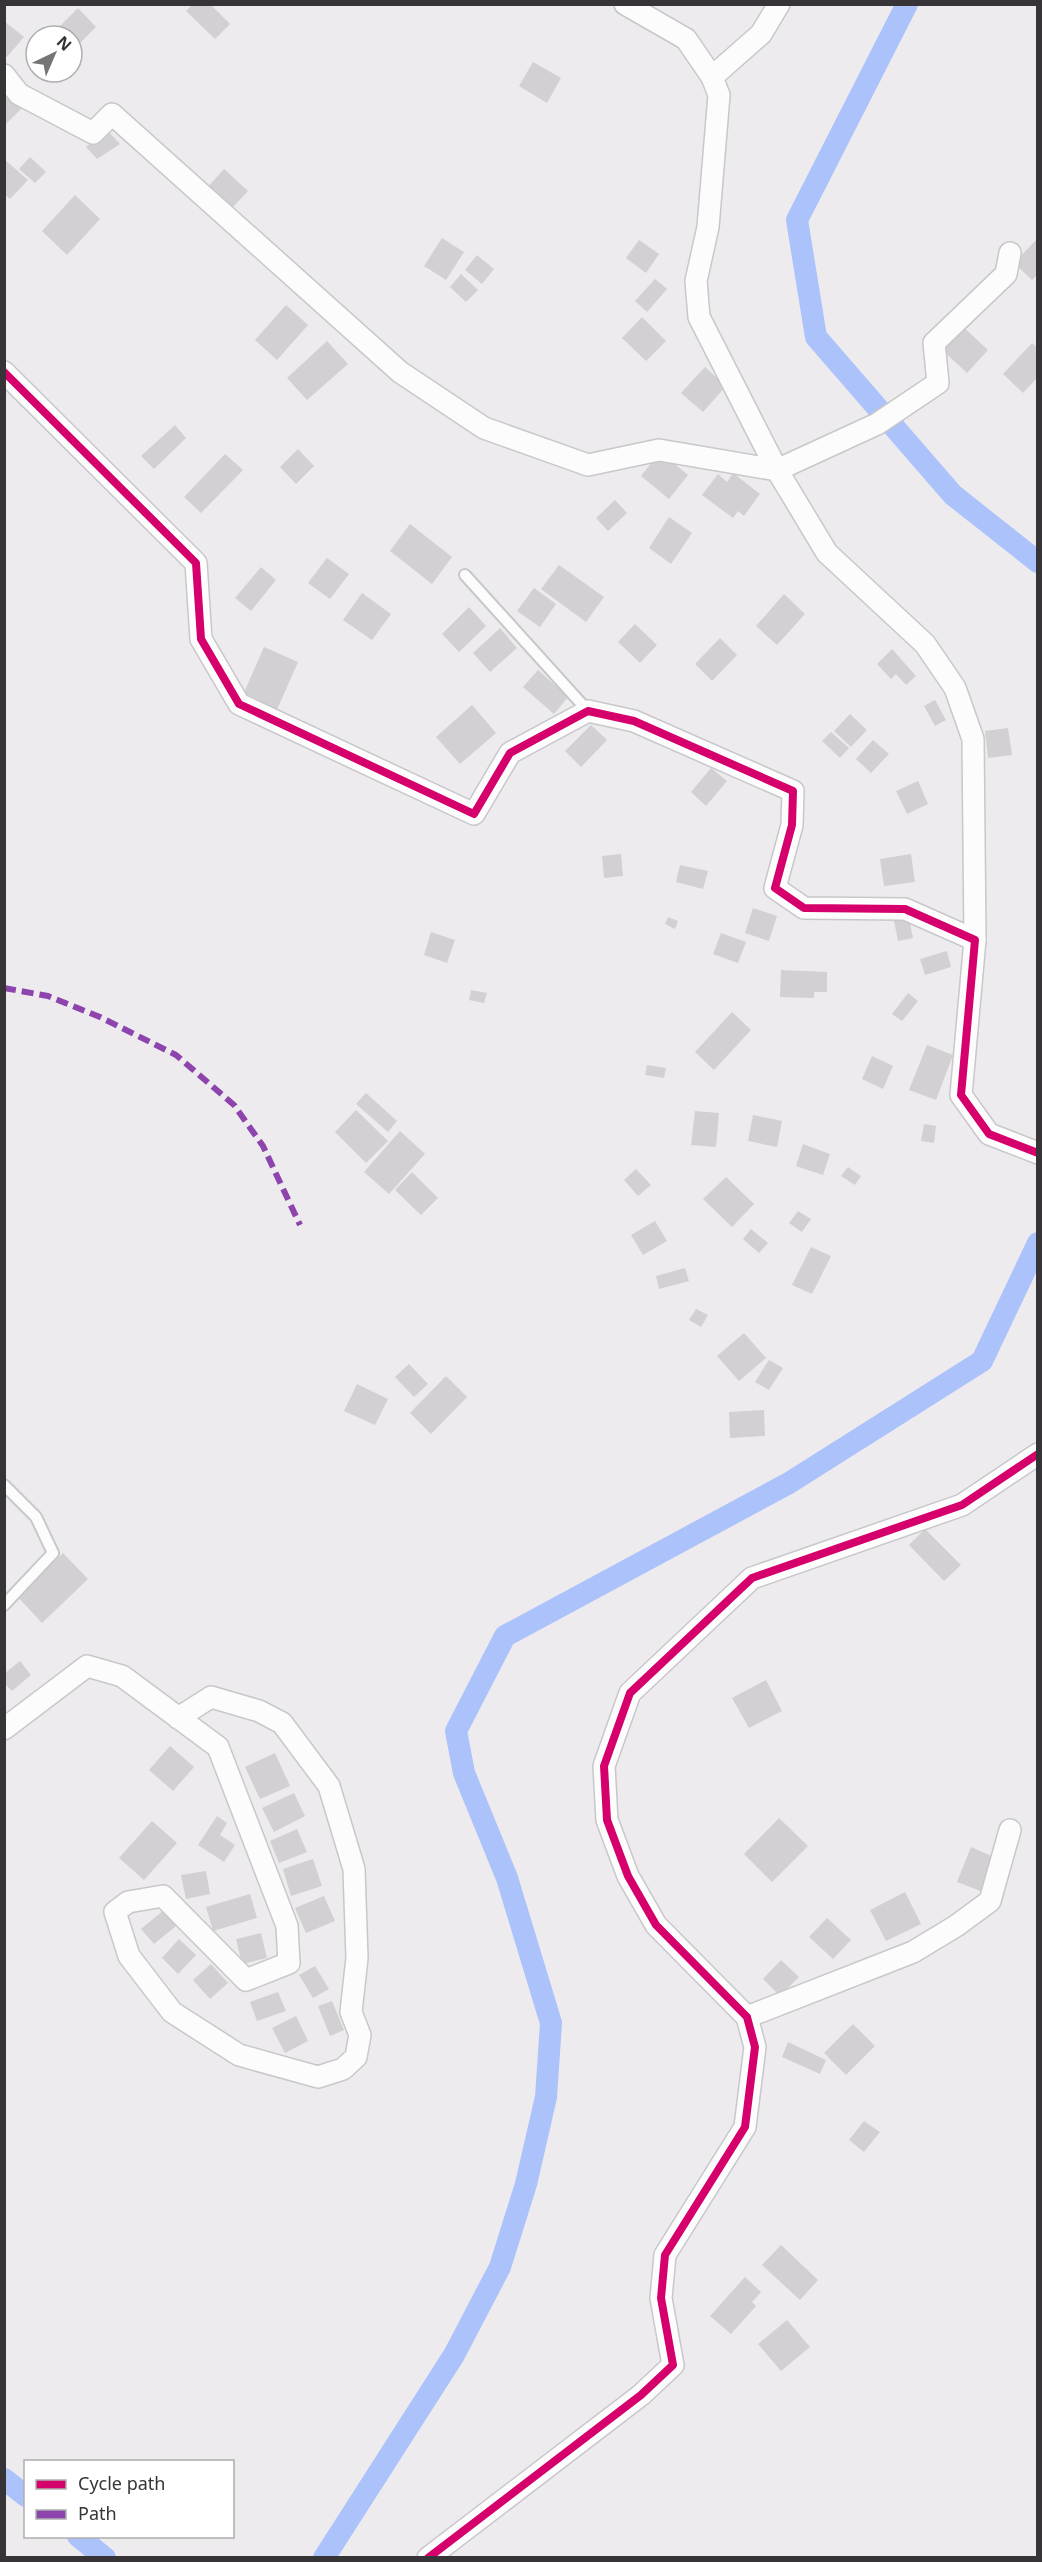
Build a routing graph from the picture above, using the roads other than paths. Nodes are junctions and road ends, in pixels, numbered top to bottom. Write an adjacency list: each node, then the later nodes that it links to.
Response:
1 (625, 4): 4 (street)
2 (779, 4): 4 (street)
3 (4, 75): 7 (street)
4 (712, 77): 7 (street)
5 (1010, 253): 7 (street)
6 (4, 372): 9 (street)
7 (777, 470): 10 (street)
8 (465, 575): 9 (lane)
9 (588, 711): 10 (street)
10 (975, 940): 11 (street)
11 (1038, 1153)
12 (1038, 1454): 18 (street)
13 (4, 1485): 14 (lane)
14 (4, 1605)
15 (178, 1718): 15 (street); 16 (street)
16 (4, 1729)
17 (1010, 1830): 18 (street)
18 (747, 2017): 19 (street)
19 (428, 2558)

